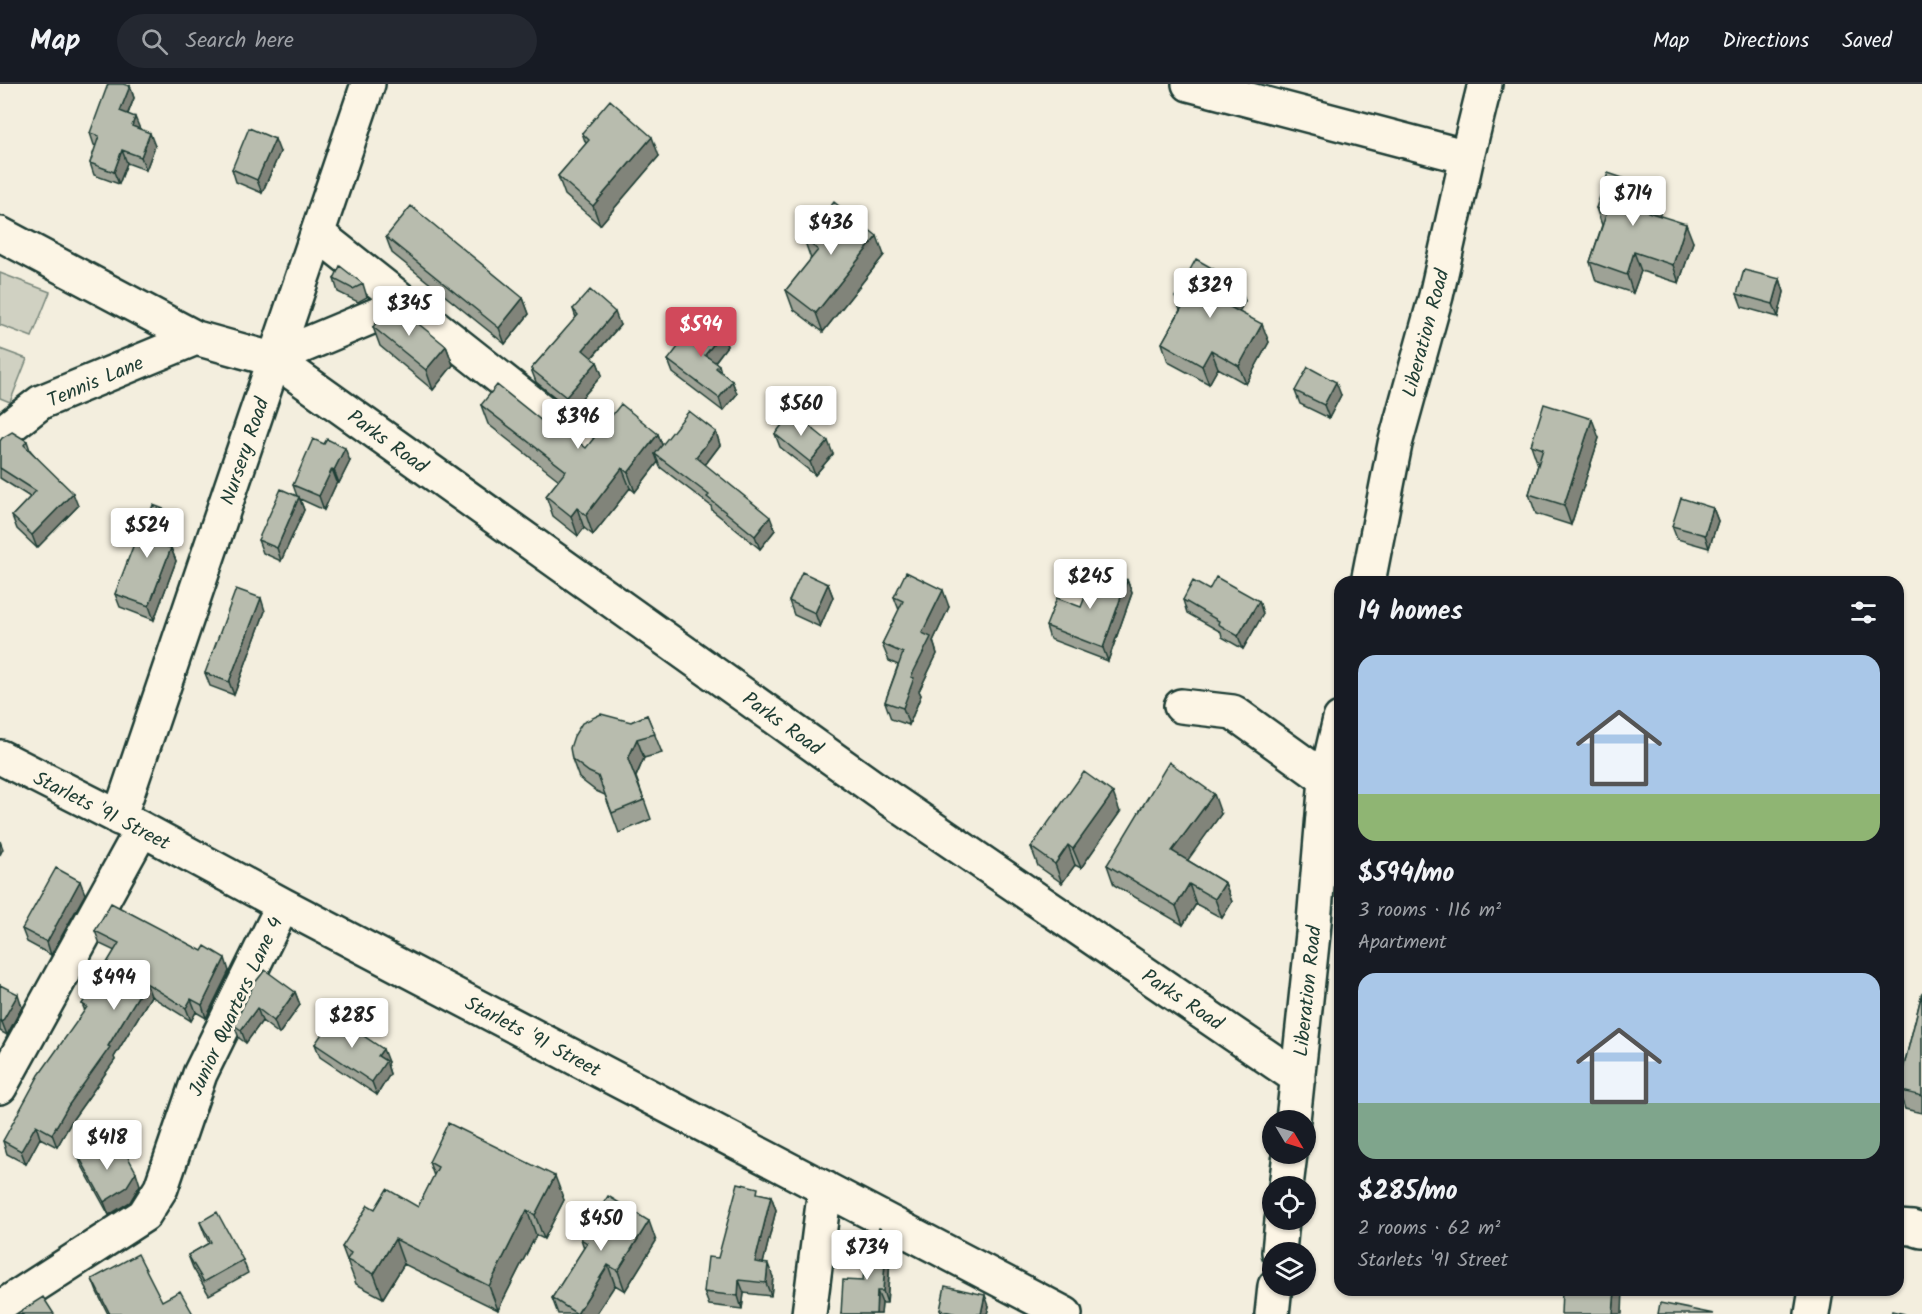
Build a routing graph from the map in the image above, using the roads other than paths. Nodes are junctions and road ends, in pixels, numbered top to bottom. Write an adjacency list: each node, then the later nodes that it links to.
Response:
1 (368, 84): 6 (street, Nursery Road)
2 (1189, 84): 4 (street)
3 (1485, 84): 4 (street, Liberation Road)
4 (1467, 157): 12 (street, Liberation Road)
5 (0, 234): 8 (street)
6 (318, 234): 7 (street); 9 (street, Nursery Road)
7 (405, 303): 9 (street); 11 (street)
8 (196, 338): 9 (street); 10 (street, Tennis Lane)
9 (276, 355): 17 (street, Nursery Road); 19 (street, Parks Road)
10 (0, 434)
11 (576, 438)
12 (1369, 576)
13 (1181, 706): 16 (street)
14 (1334, 745): 16 (street, Liberation Road)
15 (0, 758): 17 (street, Starlets '91 Street)
16 (1326, 779): 19 (street, Liberation Road)
17 (131, 824): 18 (street, Starlets '91 Street); 20 (street, Nursery Road)
18 (283, 905): 22 (street, Starlets '91 Street); 27 (street, Junior Quarters Lane 4)
19 (1298, 1078): 21 (street, Liberation Road)
20 (0, 1087)
21 (1294, 1110)
22 (825, 1188): 28 (street); 29 (street, Starlets '91 Street)
23 (1904, 1227): 24 (street)
24 (1922, 1231)
25 (1274, 1296): 30 (street)
26 (1815, 1296): 31 (street)
27 (0, 1308)
28 (808, 1314)
29 (1065, 1314)
30 (1272, 1314)
31 (1812, 1314)

